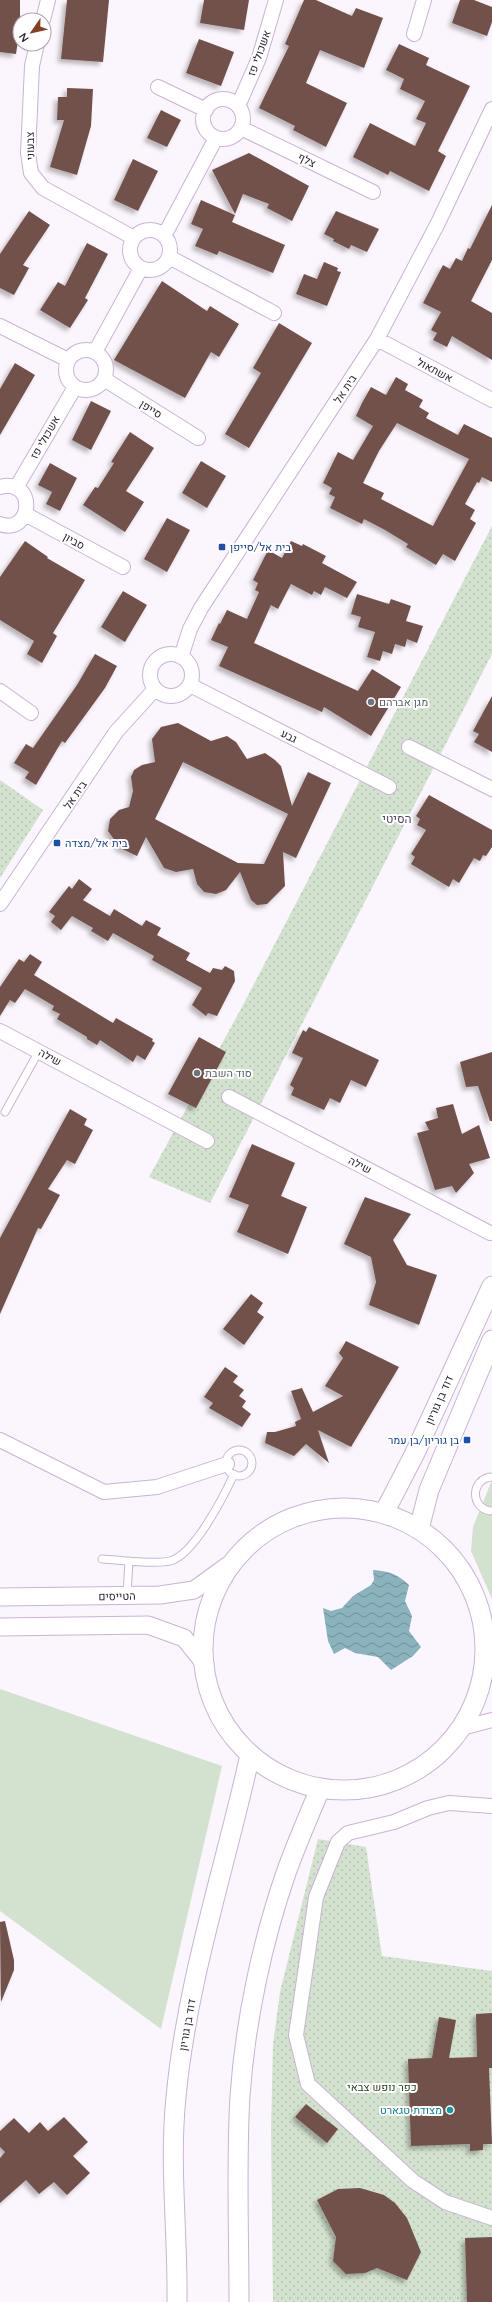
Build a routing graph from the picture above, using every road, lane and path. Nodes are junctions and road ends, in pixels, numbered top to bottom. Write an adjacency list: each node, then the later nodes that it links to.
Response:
1 (48, 0): 4 (street)
2 (276, 0): 8 (street, אשכולי פז)
3 (424, 0): 5 (street)
4 (45, 12)
5 (414, 34)
6 (35, 52): 15 (street, צבעוני)
7 (158, 87): 10 (street)
8 (238, 106): 10 (street); 11 (street)
9 (492, 109): 20 (street, בית אל)
10 (206, 110): 12 (street)
11 (241, 128): 12 (street); 13 (street, צלף)
12 (216, 138): 14 (street)
13 (372, 192)
14 (164, 236): 15 (street); 16 (street)
15 (134, 238): 17 (street)
16 (169, 257): 17 (street); 18 (street)
17 (141, 268): 21 (street)
18 (274, 314)
19 (0, 326): 22 (street)
20 (377, 339): 25 (street, אשתאול); 32 (street, בית אל)
21 (95, 352): 22 (street); 23 (street)
22 (68, 360): 24 (street)
23 (104, 379): 24 (street); 26 (street, סייפן)
24 (75, 387): 28 (street, אשכולי פז)
25 (492, 400)
26 (198, 438)
27 (0, 487): 28 (street)
28 (16, 488): 29 (street)
29 (25, 514): 30 (street); 31 (street, סביון)
30 (0, 524)
31 (122, 568)
32 (181, 657): 33 (street); 34 (street)
33 (190, 685): 34 (street); 38 (street, גבע)
34 (155, 689): 40 (street, בית אל)
35 (0, 692): 36 (street)
36 (31, 713)
37 (410, 747): 39 (street)
38 (389, 787)
39 (492, 790)
40 (0, 904)
41 (0, 1030): 42 (street, שילה)
42 (39, 1052): 44 (lane); 45 (street, שילה)
43 (229, 1097): 46 (street, שילה)
44 (4, 1112)
45 (207, 1141)
46 (490, 1233)
47 (492, 1286): 53 (main road, דוד בן גוריון)
48 (492, 1340): 54 (main road)
49 (0, 1440): 50 (street)
50 (230, 1469): 56 (lane)
51 (492, 1477): 52 (lane)
52 (492, 1510)
53 (384, 1513): 54 (main road); 57 (main road)
54 (419, 1529): 61 (main road)
55 (102, 1559): 56 (lane)
56 (129, 1561): 58 (lane)
57 (227, 1566): 58 (street, הטייסים); 62 (main road)
58 (127, 1595): 59 (street, הטייסים)
59 (0, 1597)
60 (0, 1627): 62 (street)
61 (489, 1652): 64 (main road)
62 (205, 1664): 65 (main road)
63 (492, 1720): 64 (street)
64 (462, 1728): 66 (main road)
65 (250, 1755): 66 (main road); 69 (main road, דוד בן גוריון)
66 (320, 1789): 70 (main road)
67 (492, 1806): 68 (street)
68 (492, 2218)
69 (177, 2302)
70 (239, 2302)

